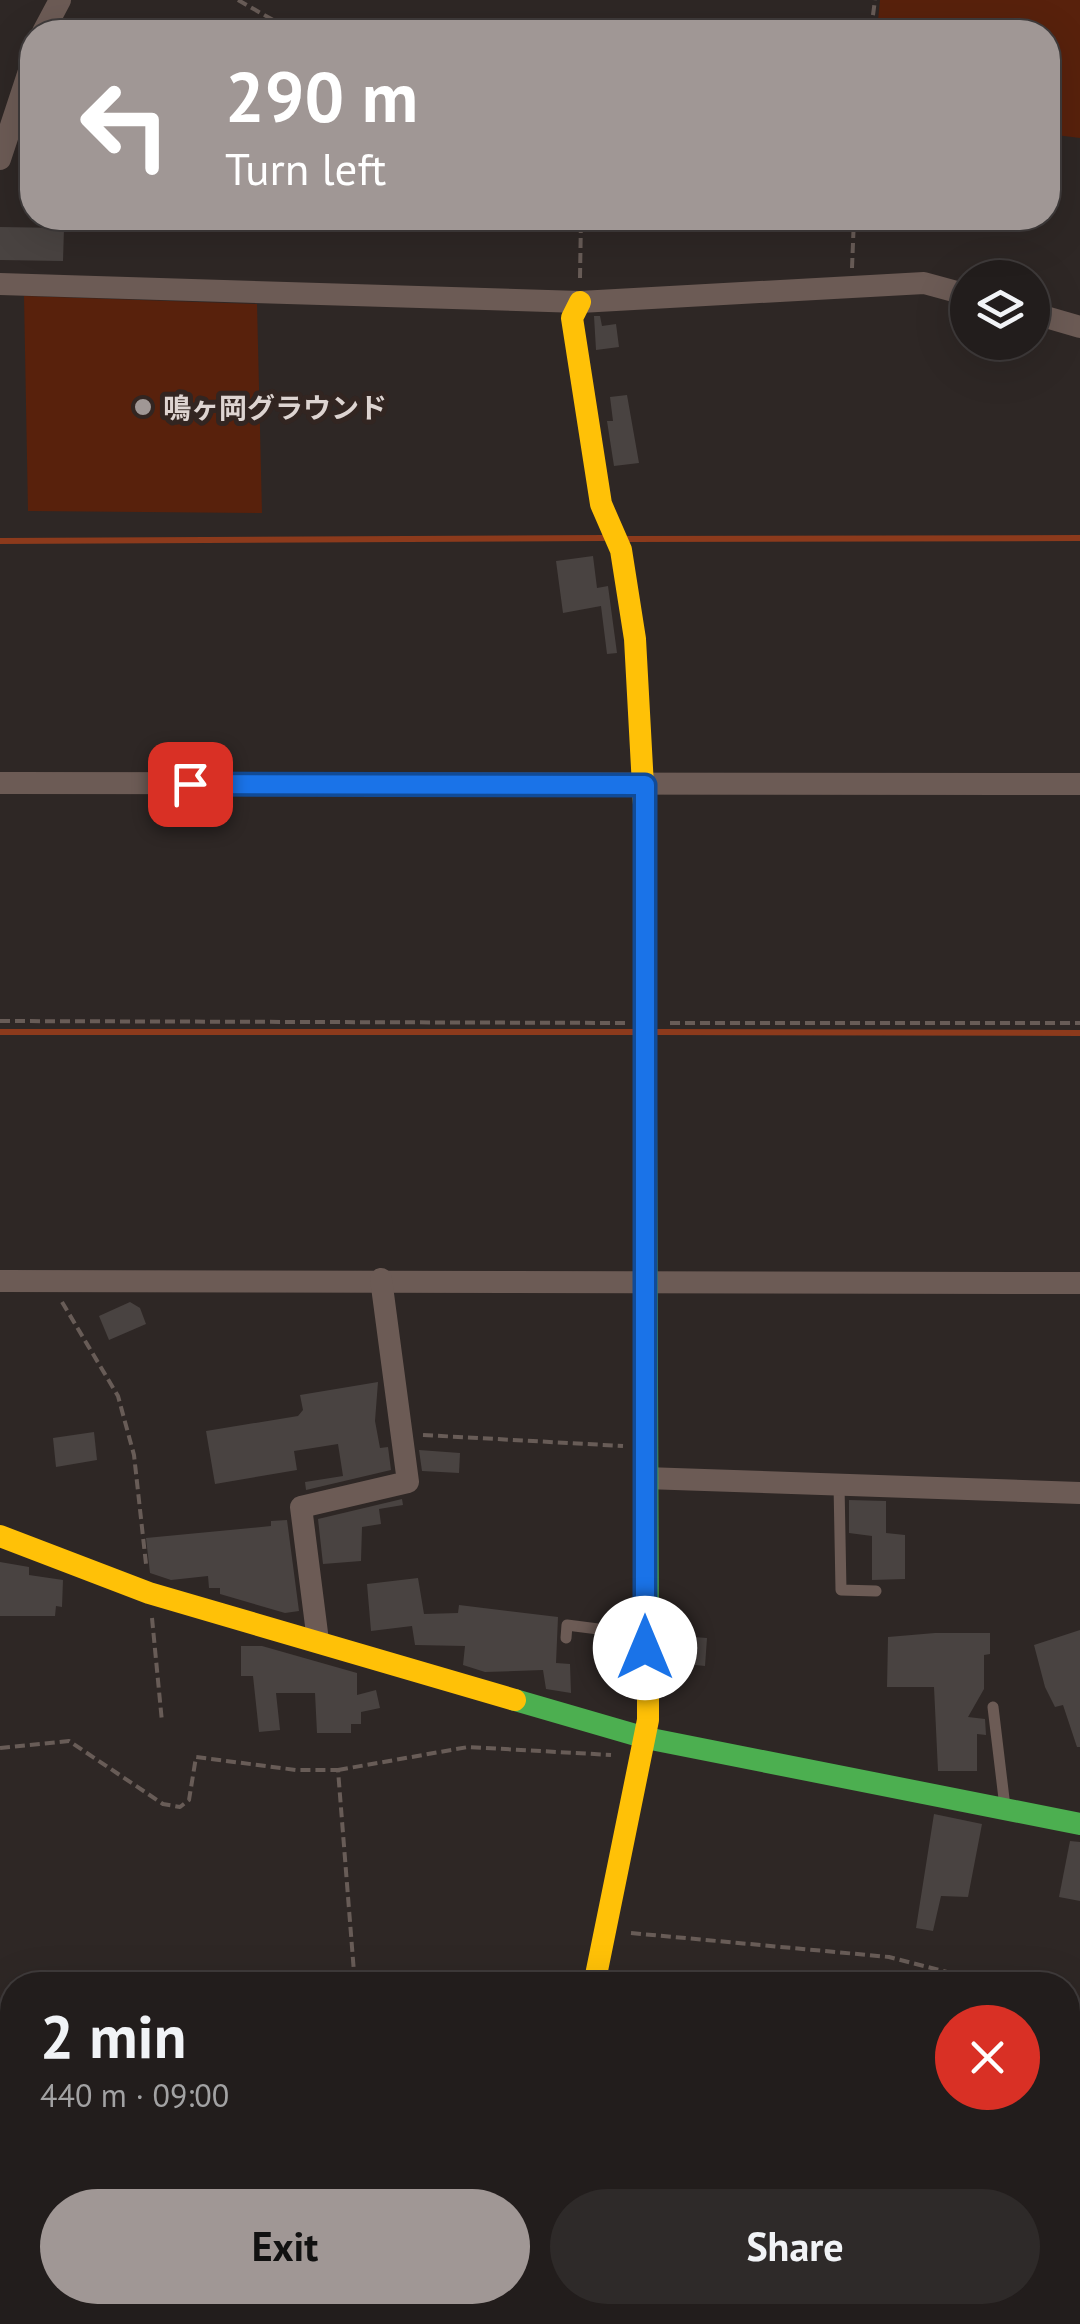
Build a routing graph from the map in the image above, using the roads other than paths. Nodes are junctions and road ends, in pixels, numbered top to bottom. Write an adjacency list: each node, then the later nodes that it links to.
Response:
1 (20, 98): 2 (street)
2 (0, 159)
3 (0, 284): 5 (street)
4 (950, 290): 5 (street)
5 (580, 302): 10 (street)
6 (1050, 319): 7 (street)
7 (1080, 327)
8 (0, 783): 10 (street)
9 (1080, 784): 10 (street)
10 (645, 785): 14 (street)
11 (381, 1279): 12 (street); 14 (street); 22 (street)
12 (0, 1281)
13 (1080, 1283): 14 (street)
14 (645, 1284): 15 (street)
15 (645, 1478): 16 (street); 20 (street)
16 (840, 1484): 17 (street); 19 (lane)
17 (1080, 1493)
18 (0, 1536): 22 (street)
19 (876, 1590)
20 (645, 1635): 21 (lane); 24 (street)
21 (566, 1638)
22 (318, 1641): 24 (street)
23 (992, 1706): 25 (lane)
24 (646, 1738): 25 (street); 27 (street)
25 (1005, 1807): 26 (street)
26 (1080, 1824)
27 (597, 1972)

